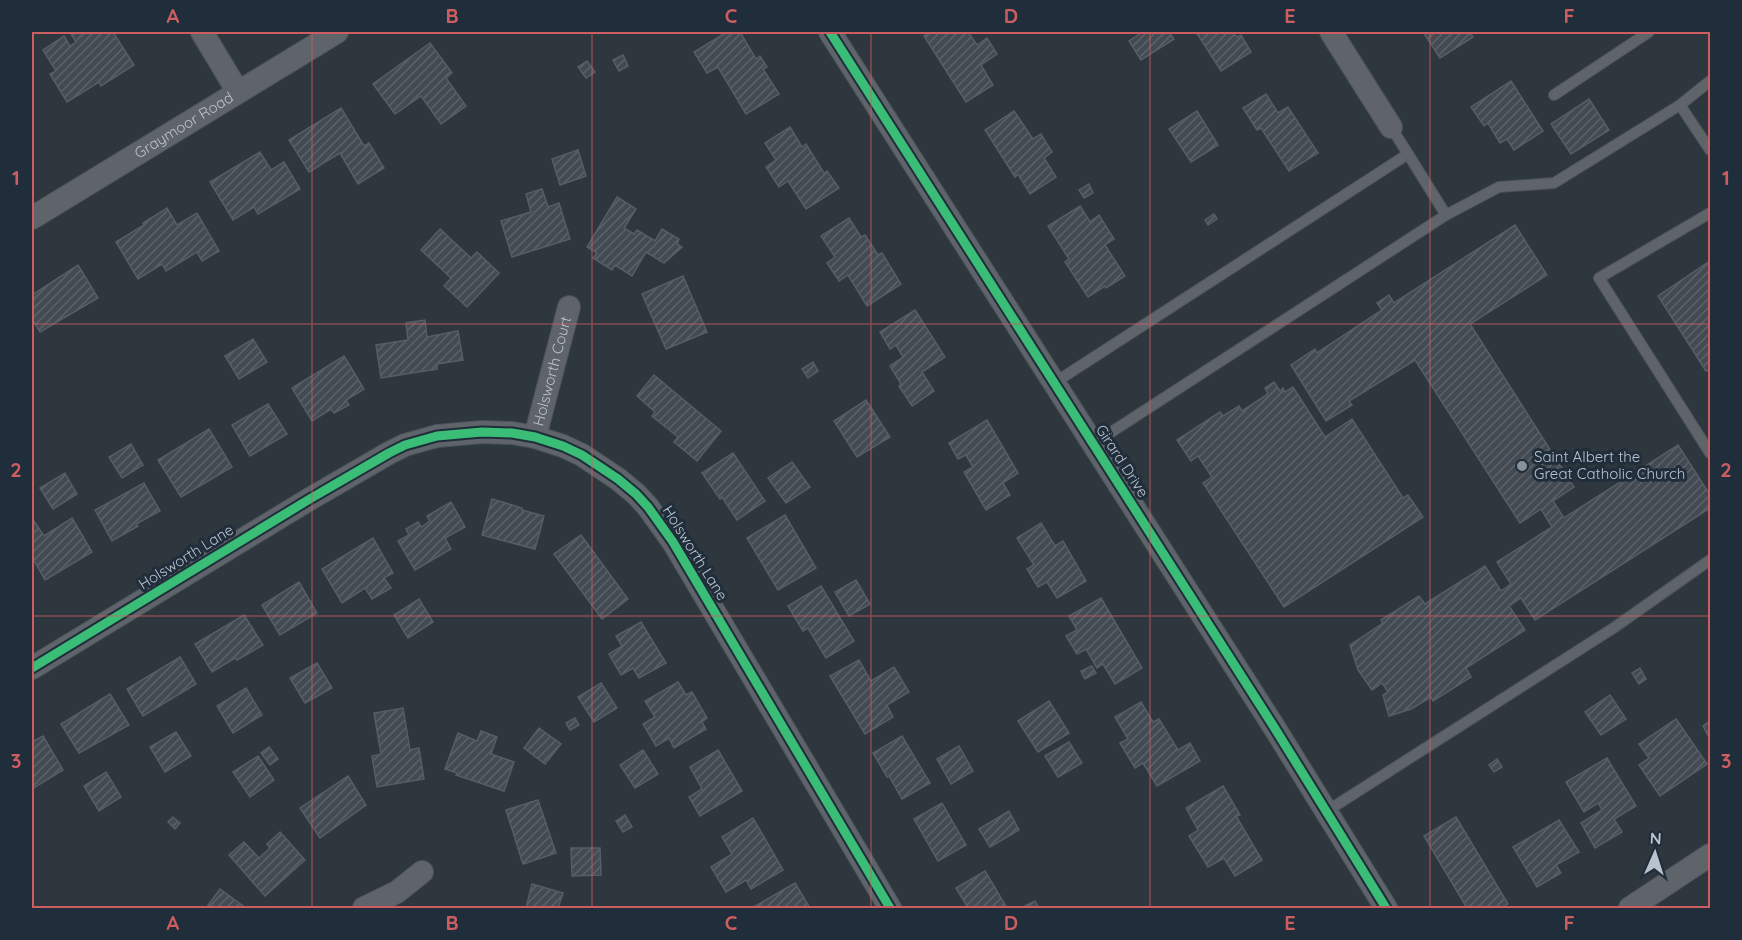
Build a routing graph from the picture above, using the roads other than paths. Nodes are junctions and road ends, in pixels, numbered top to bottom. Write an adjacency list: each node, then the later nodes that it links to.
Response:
1 (202, 32): 7 (street)
2 (337, 32): 7 (street, Graymoor Road)
3 (830, 32): 17 (street, Girard Drive)
4 (1331, 32): 10 (street)
5 (1649, 32): 8 (lane)
6 (1710, 81): 9 (lane)
7 (238, 92): 15 (street, Graymoor Road)
8 (1554, 95)
9 (1680, 105): 11 (lane); 14 (lane)
10 (1391, 127): 12 (lane)
11 (1710, 150)
12 (1408, 154): 14 (lane); 17 (lane)
13 (1710, 213): 20 (lane)
14 (1446, 215): 19 (lane)
15 (32, 218)
16 (569, 307): 18 (street, Holsworth Court)
17 (1054, 383): 19 (street, Girard Drive)
18 (535, 437): 22 (street, Holsworth Lane); 27 (street, Holsworth Lane)
19 (1094, 444): 23 (street, Girard Drive)
20 (1710, 453)
21 (1710, 560): 23 (lane)
22 (32, 668)
23 (1327, 812): 28 (street, Girard Drive)
24 (1710, 855): 29 (street)
25 (422, 872): 26 (street)
26 (364, 909)
27 (890, 909)
28 (1386, 909)
29 (1630, 909)

